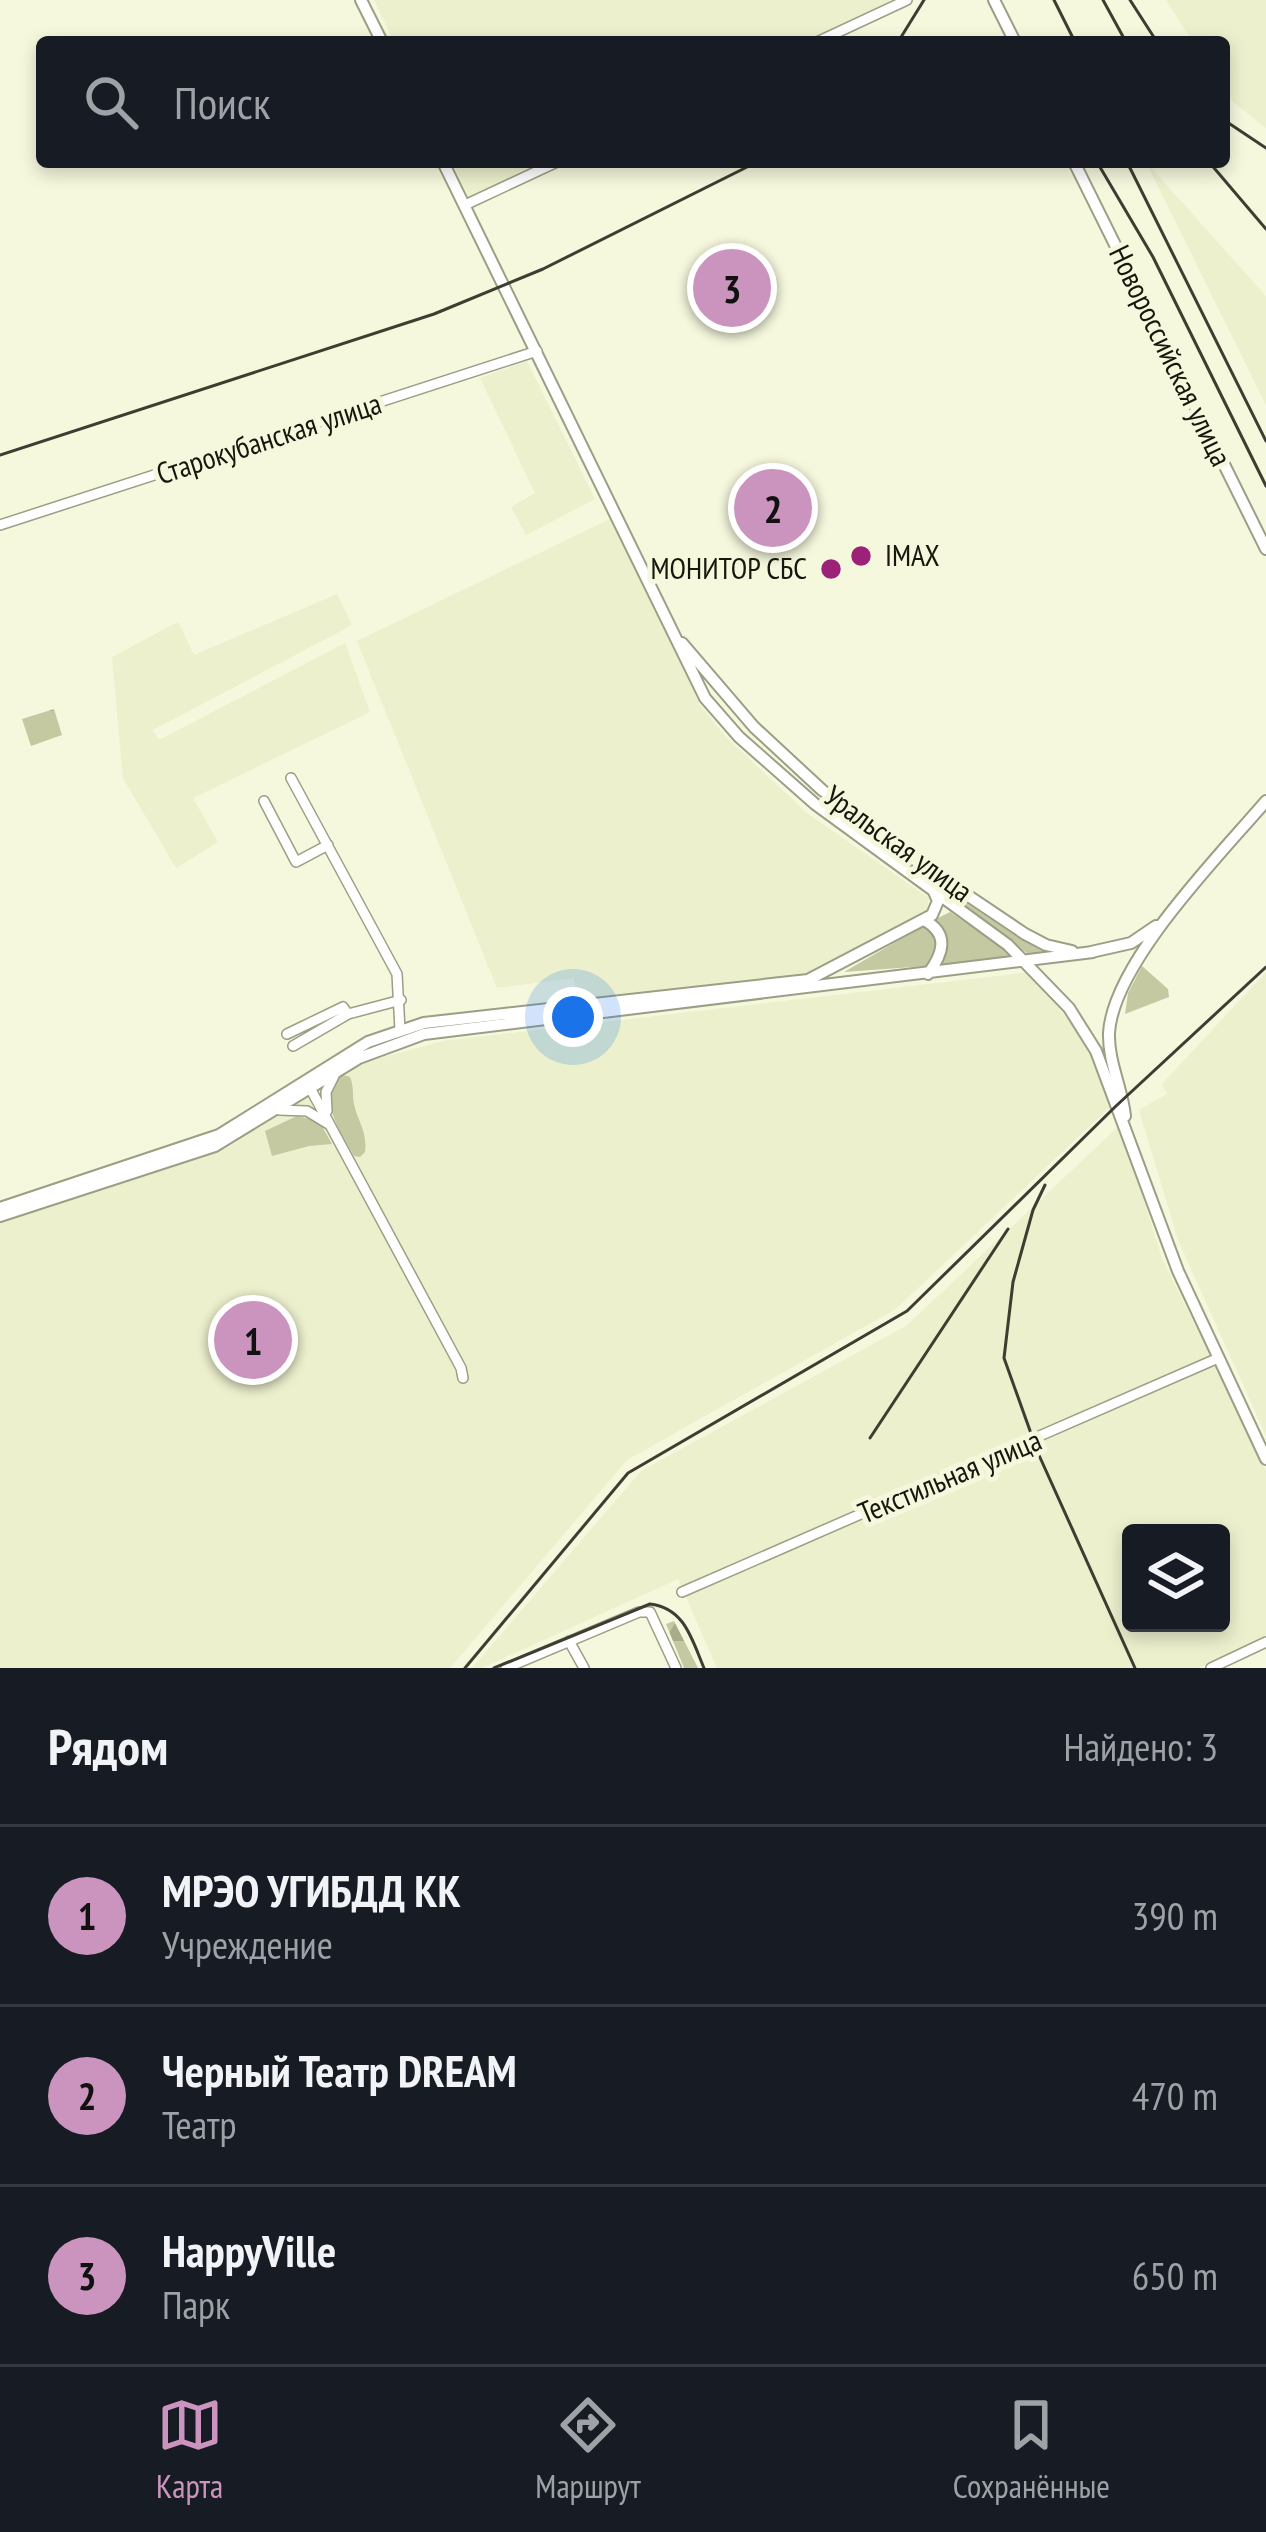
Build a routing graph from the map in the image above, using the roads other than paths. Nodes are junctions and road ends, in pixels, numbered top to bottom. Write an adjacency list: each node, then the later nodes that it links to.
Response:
1 (362, 0): 4 (main road)
2 (907, 0): 5 (street)
3 (994, 0): 6 (main road)
4 (379, 36)
5 (830, 36)
6 (1012, 36)
7 (446, 168): 10 (main road, Уральская улица)
8 (543, 168): 10 (street)
9 (1077, 168): 13 (main road, Новороссийская улица)
10 (465, 205): 11 (main road, Уральская улица)
11 (537, 351): 12 (street, Старокубанская улица); 14 (main road, Уральская улица)
12 (0, 525)
13 (1266, 549)
14 (668, 626): 15 (main road, Уральская улица); 16 (main road, Уральская улица)
15 (729, 700): 16 (main road); 20 (main road, Уральская улица)
16 (733, 730): 21 (main road, Уральская улица)
17 (291, 778): 22 (street)
18 (264, 801): 22 (street)
19 (1266, 801): 24 (main road)
20 (853, 815): 21 (main road); 26 (main road, Уральская улица)
21 (867, 844): 23 (main road, Уральская улица)
22 (328, 845): 30 (street)
23 (934, 892): 25 (main road); 27 (main road, Уральская улица)
24 (1173, 914): 26 (main road); 32 (main road)
25 (924, 920): 28 (main road); 29 (main road)
26 (1093, 952): 27 (main road)
27 (1028, 962): 28 (main road); 35 (main road, Уральская улица)
28 (928, 974): 29 (main road)
29 (801, 984): 33 (main road); 37 (main road)
30 (401, 1000): 31 (street); 33 (street)
31 (348, 1014): 34 (street); 36 (street)
32 (1110, 1025): 35 (main road); 41 (main road)
33 (400, 1030): 38 (main road)
34 (287, 1034)
35 (1088, 1035): 41 (main road, Уральская улица)
36 (293, 1046)
37 (345, 1066): 38 (main road); 40 (street)
38 (308, 1084): 39 (main road); 40 (street); 42 (main road)
39 (279, 1109): 40 (street); 42 (main road)
40 (333, 1127): 44 (street)
41 (1148, 1188): 43 (main road)
42 (0, 1212)
43 (1217, 1358): 45 (main road); 46 (street, Текстильная улица)
44 (463, 1378)
45 (1266, 1458)
46 (682, 1592)
47 (569, 1641): 49 (street); 50 (street); 51 (street)
48 (1266, 1642): 52 (street)
49 (506, 1668)
50 (584, 1668)
51 (676, 1668)
52 (1211, 1668)

